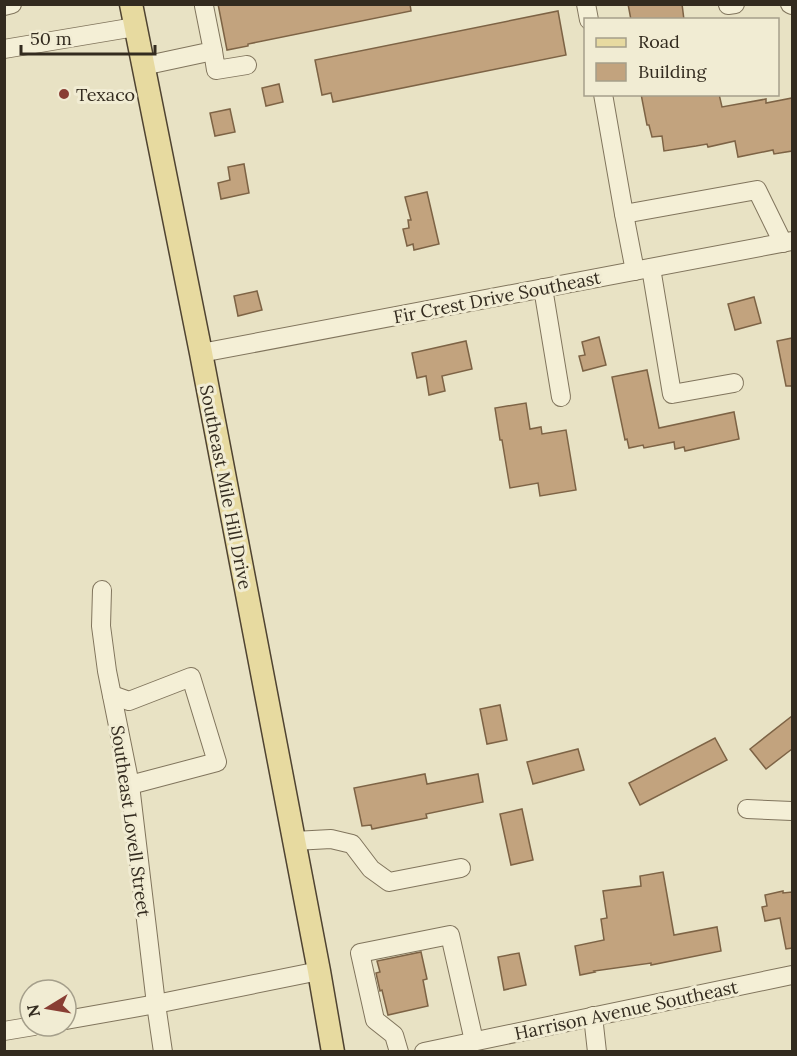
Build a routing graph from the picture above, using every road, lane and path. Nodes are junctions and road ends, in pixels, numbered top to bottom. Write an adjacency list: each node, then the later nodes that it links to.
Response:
1 (12, 4): 3 (street)
2 (131, 4): 5 (main road, Southeast Mile Hill Drive)
3 (4, 6)
4 (204, 6): 7 (street)
5 (135, 27): 6 (street); 9 (main road, Southeast Mile Hill Drive)
6 (4, 49)
7 (213, 51): 8 (street); 9 (street)
8 (247, 65)
9 (143, 66): 15 (main road, Southeast Mile Hill Drive)
10 (603, 96): 11 (street)
11 (624, 214): 12 (street); 13 (street)
12 (788, 242): 13 (street, Fir Crest Drive Southeast)
13 (643, 269): 14 (street, Fir Crest Drive Southeast); 16 (street)
14 (543, 288): 15 (street, Fir Crest Drive Southeast); 17 (street)
15 (201, 353): 23 (main road, Southeast Mile Hill Drive)
16 (734, 383)
17 (561, 397)
18 (102, 590): 19 (street, Southeast Lovell Street)
19 (112, 695): 20 (street, Southeast Lovell Street); 20 (street)
20 (130, 785): 27 (street, Southeast Lovell Street)
21 (747, 809): 22 (street)
22 (792, 811)
23 (294, 841): 24 (street); 25 (main road, Southeast Mile Hill Drive)
24 (461, 868)
25 (319, 970): 27 (street); 32 (main road, Southeast Mile Hill Drive)
26 (792, 975): 28 (street, Harrison Avenue Southeast)
27 (156, 1004): 29 (street); 31 (street, Southeast Lovell Street)
28 (593, 1016): 30 (street, Harrison Avenue Southeast); 35 (street)
29 (78, 1018)
30 (474, 1041): 33 (street); 34 (street, Harrison Avenue Southeast)
31 (164, 1052)
32 (333, 1052)
33 (399, 1052)
34 (424, 1052)
35 (597, 1052)

